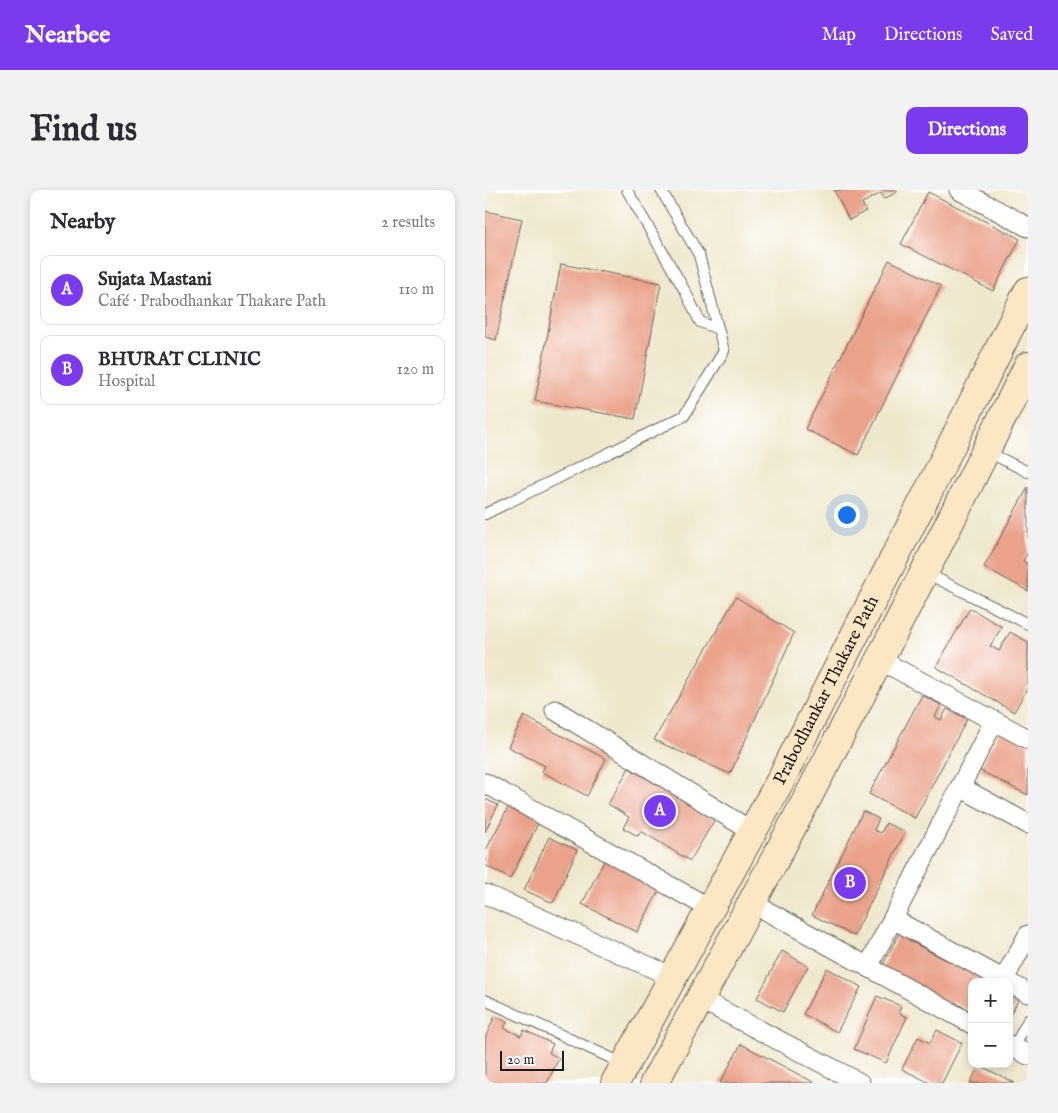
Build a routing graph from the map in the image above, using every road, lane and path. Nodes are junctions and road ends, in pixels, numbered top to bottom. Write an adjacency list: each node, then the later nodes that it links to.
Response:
1 (627, 190): 6 (lane)
2 (661, 190): 6 (lane)
3 (959, 190): 4 (street)
4 (1028, 227)
5 (1028, 291): 18 (main road, Prabodhankar Thakare Path)
6 (718, 329): 10 (lane)
7 (1028, 366): 8 (main road, Prabodhankar Thakare Path)
8 (986, 451): 9 (lane); 11 (main road, Prabodhankar Thakare Path)
9 (1028, 472)
10 (485, 514)
11 (924, 572): 12 (lane); 13 (main road, Prabodhankar Thakare Path)
12 (1028, 624)
13 (880, 660): 15 (street); 20 (main road, Prabodhankar Thakare Path)
14 (555, 710): 22 (street)
15 (994, 721): 16 (street); 19 (street)
16 (1028, 739)
17 (485, 783): 25 (street)
18 (779, 783): 20 (main road); 22 (main road, Prabodhankar Thakare Path)
19 (960, 787): 21 (street); 26 (street)
20 (807, 799): 24 (main road, Prabodhankar Thakare Path)
21 (1028, 824)
22 (753, 832): 25 (main road, Prabodhankar Thakare Path)
23 (485, 894): 29 (street)
24 (752, 903): 28 (street); 34 (main road, Prabodhankar Thakare Path)
25 (711, 909): 29 (main road, Prabodhankar Thakare Path)
26 (893, 919): 28 (street); 30 (street)
27 (1028, 935): 31 (street)
28 (868, 967): 37 (street)
29 (673, 977): 39 (main road, Prabodhankar Thakare Path)
30 (1001, 978)
31 (1008, 978)
32 (1013, 984): 33 (street)
33 (1028, 993)
34 (700, 999): 40 (main road, Prabodhankar Thakare Path); 41 (street)
35 (485, 1000): 39 (lane)
36 (1028, 1020): 38 (lane)
37 (970, 1023)
38 (1017, 1049)
39 (620, 1074)
40 (654, 1083)
41 (860, 1083)

